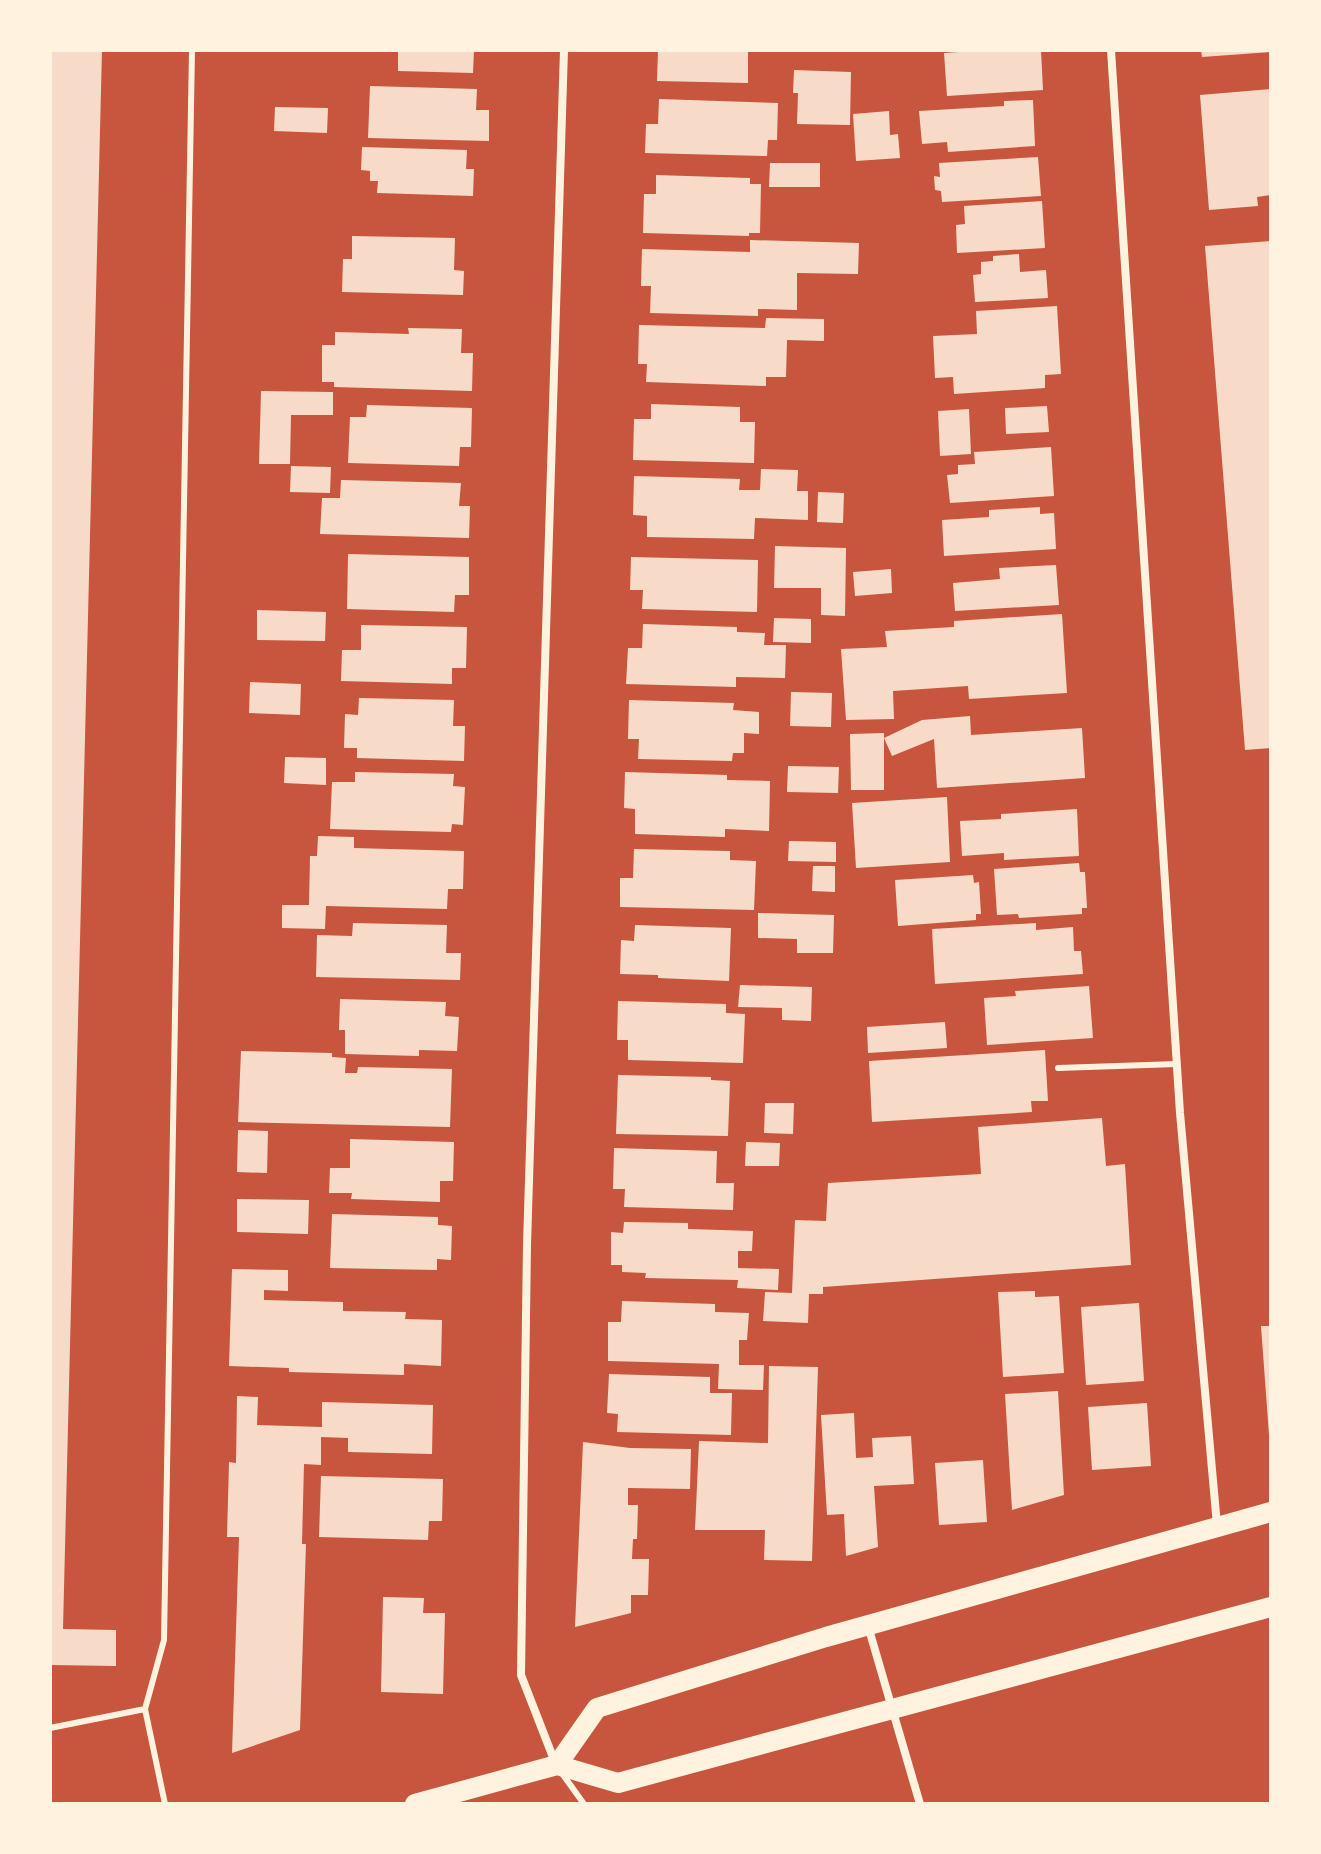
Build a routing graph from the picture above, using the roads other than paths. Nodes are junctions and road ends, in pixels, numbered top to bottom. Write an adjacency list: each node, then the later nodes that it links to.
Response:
1 (192, 50): 11 (lane)
2 (564, 50): 13 (street)
3 (1111, 50): 4 (street)
4 (1177, 1064): 5 (lane); 7 (street)
5 (1058, 1068)
6 (1271, 1512): 7 (main road)
7 (1217, 1526): 9 (main road)
8 (1271, 1607): 10 (main road)
9 (868, 1626): 10 (street); 13 (main road)
10 (893, 1708): 13 (main road); 17 (street)
11 (145, 1709): 12 (lane); 14 (lane)
12 (50, 1728)
13 (557, 1765): 15 (main road); 16 (lane)
14 (165, 1804)
15 (415, 1804)
16 (584, 1804)
17 (920, 1804)

